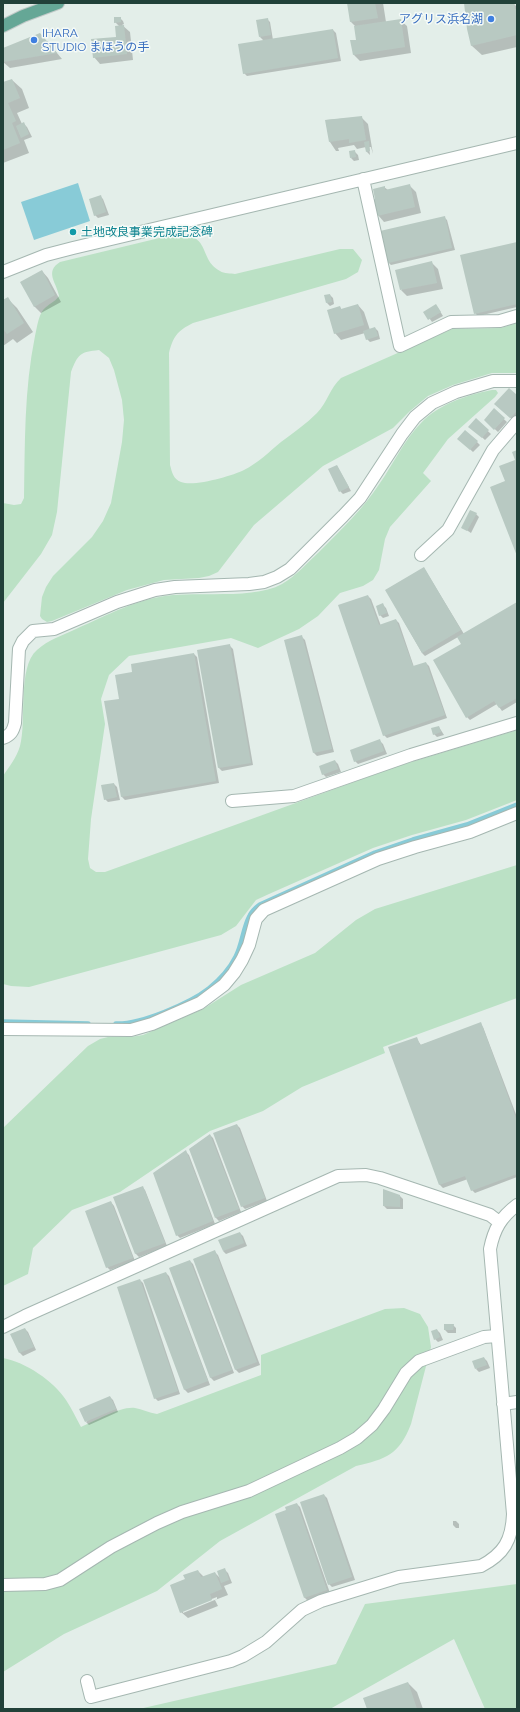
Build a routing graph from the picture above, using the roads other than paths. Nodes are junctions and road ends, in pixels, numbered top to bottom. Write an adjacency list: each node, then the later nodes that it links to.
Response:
1 (58, 3): 2 (main road)
2 (3, 26)
3 (517, 143): 4 (street)
4 (363, 179): 5 (street); 6 (street)
5 (3, 272)
6 (517, 316)
7 (517, 381): 11 (street)
8 (517, 422): 9 (street)
9 (421, 555)
10 (517, 723): 12 (street)
11 (3, 738)
12 (232, 801)
13 (517, 813): 14 (street)
14 (3, 1029)
15 (517, 1205): 16 (street)
16 (499, 1222): 17 (street); 18 (street)
17 (3, 1327)
18 (497, 1336): 20 (street); 21 (street)
19 (517, 1402): 20 (street)
20 (503, 1404): 22 (street)
21 (3, 1585)
22 (87, 1682)

